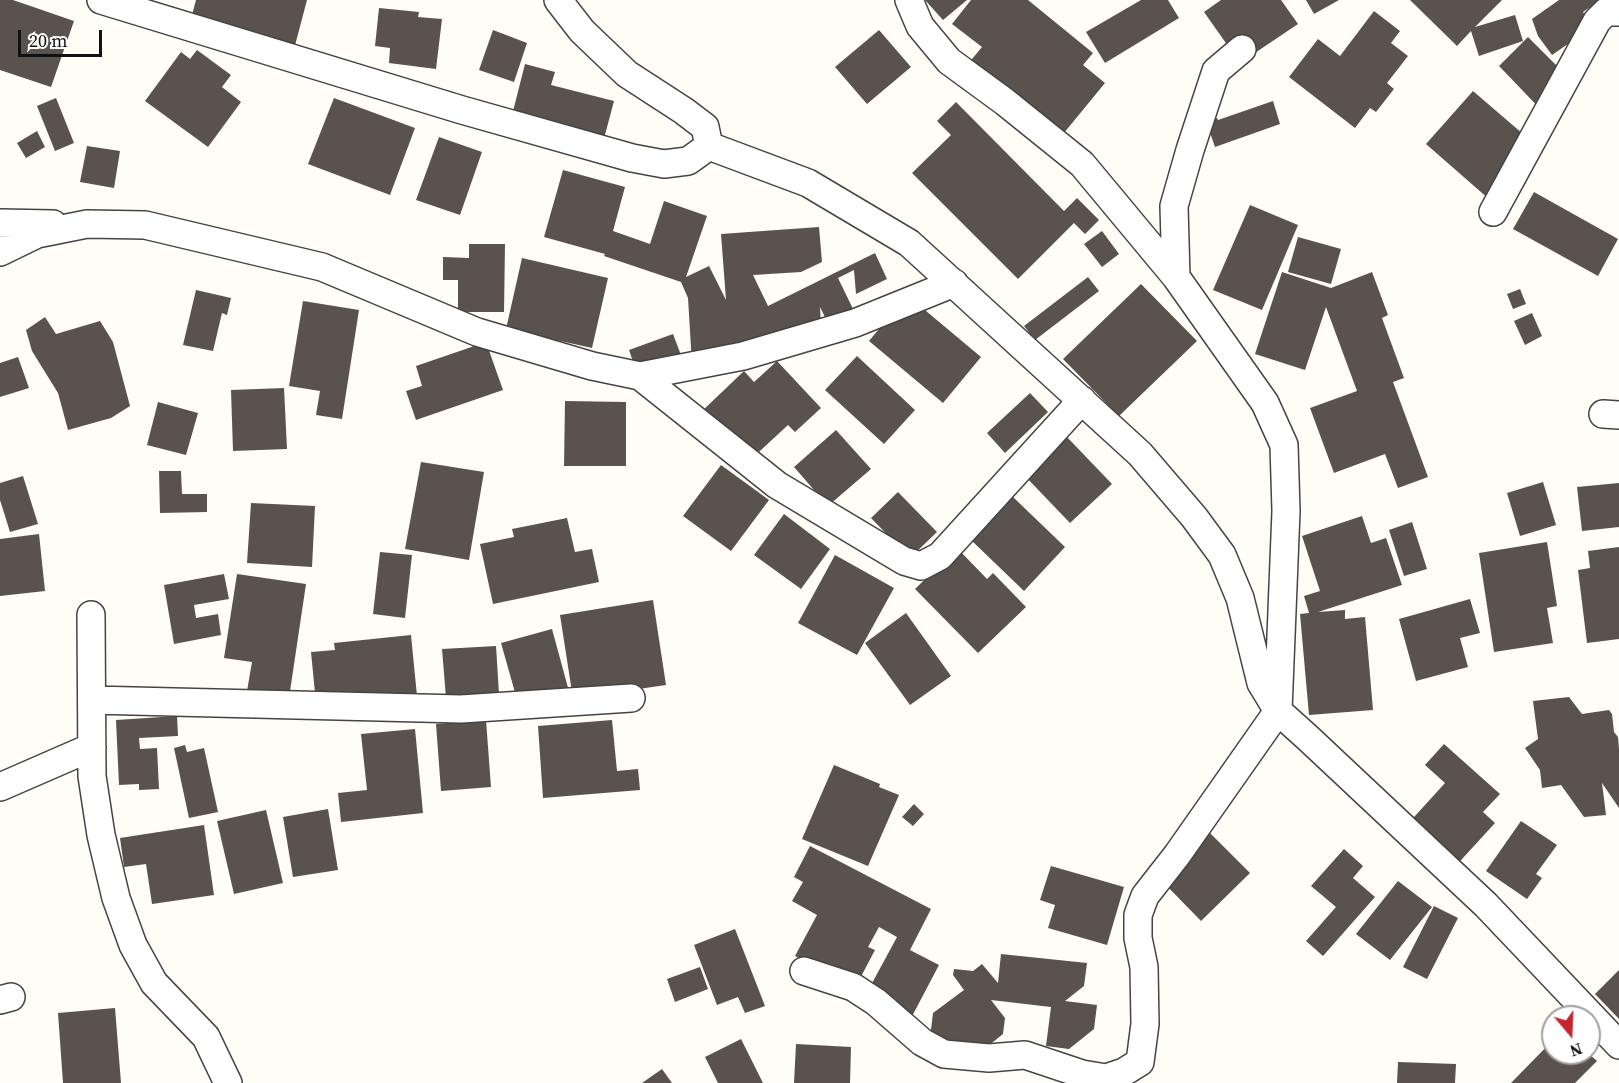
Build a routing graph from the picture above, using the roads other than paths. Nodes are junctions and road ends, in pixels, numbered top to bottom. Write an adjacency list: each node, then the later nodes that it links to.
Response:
1 (101, 0): 6 (street)
2 (558, 0): 6 (street)
3 (909, 0): 11 (street)
4 (1619, 12): 7 (street)
5 (1242, 49): 11 (street)
6 (709, 146): 12 (street)
7 (1493, 212)
8 (0, 223): 9 (street)
9 (87, 224): 10 (street); 13 (street)
10 (0, 252)
11 (1176, 277): 18 (street)
12 (954, 283): 13 (street); 14 (street)
13 (640, 376): 14 (street)
14 (1082, 400): 18 (street)
15 (91, 615): 17 (street)
16 (631, 698): 17 (street)
17 (92, 700): 19 (street)
18 (1278, 711): 21 (street); 22 (street)
19 (92, 747): 20 (street); 23 (street)
20 (0, 787)
21 (804, 971)
22 (1619, 1045)
23 (228, 1083)

